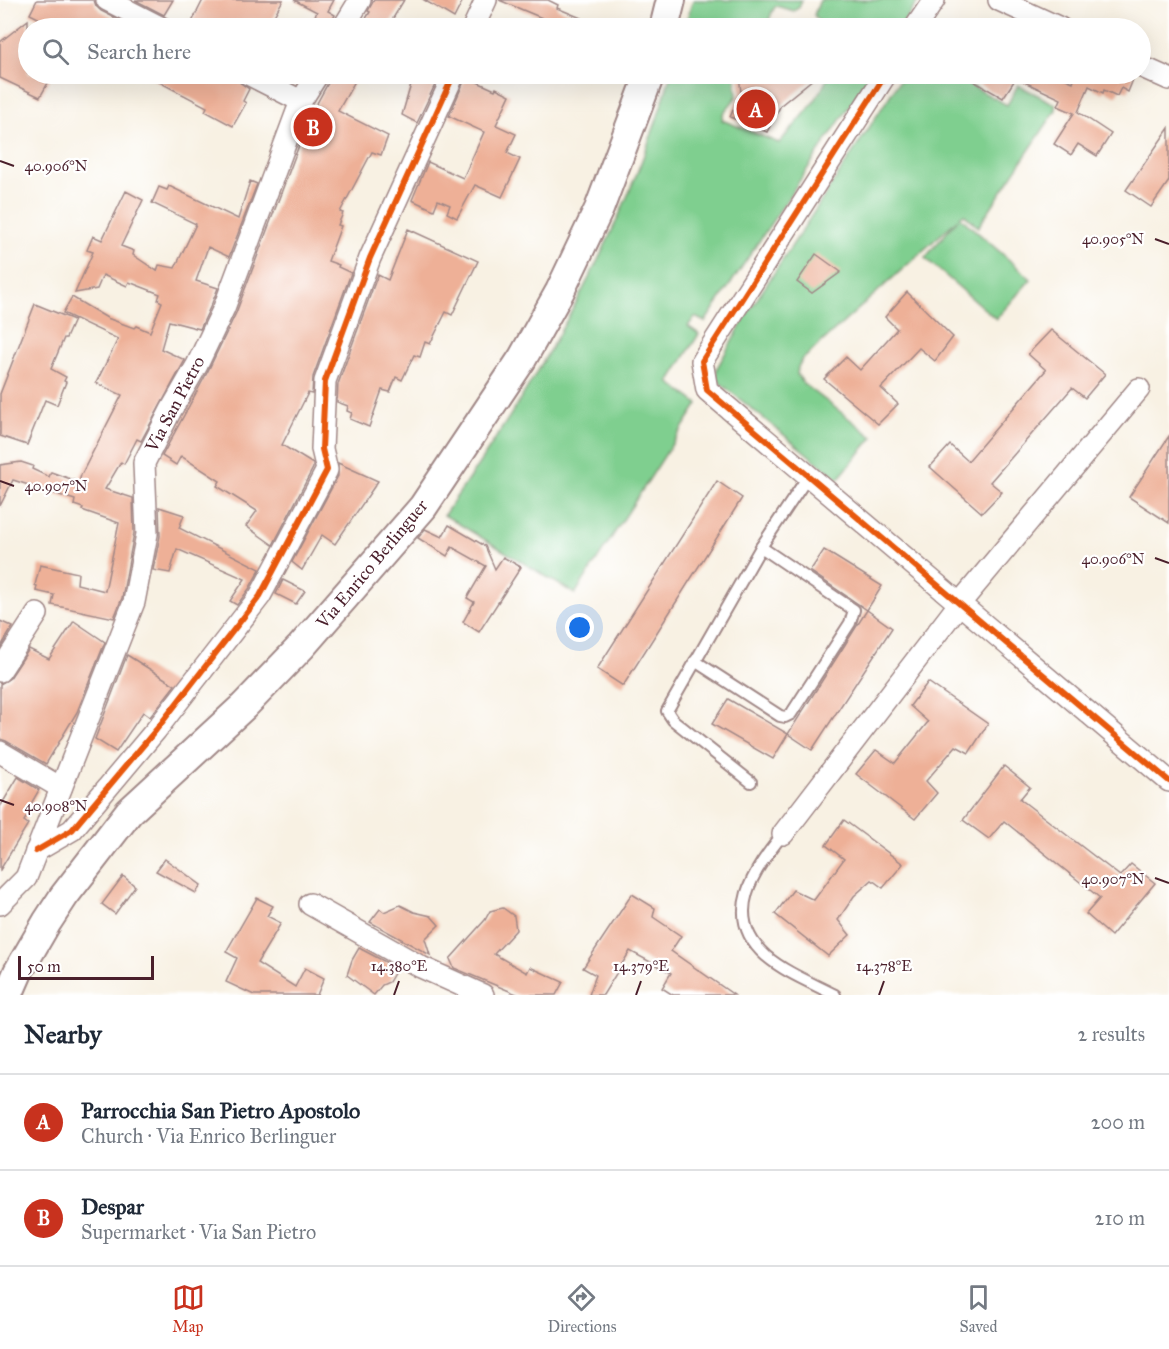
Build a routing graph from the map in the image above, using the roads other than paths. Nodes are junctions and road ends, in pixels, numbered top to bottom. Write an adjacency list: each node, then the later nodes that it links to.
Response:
1 (107, 0): 7 (street)
2 (360, 0): 8 (street)
3 (486, 0): 9 (street)
4 (671, 0): 10 (main road)
5 (934, 0): 11 (street)
6 (999, 0): 12 (street)
7 (142, 18)
8 (349, 18)
9 (478, 18)
10 (666, 18)
11 (922, 18)
12 (1038, 18)
13 (1151, 71): 14 (street)
14 (1169, 79)
15 (268, 84): 20 (street)
16 (312, 84): 20 (street, Via San Pietro)
17 (449, 84): 33 (street)
18 (646, 84): 36 (main road, Via Enrico Berlinguer)
19 (880, 84): 22 (street)
20 (301, 101): 31 (street, Via San Pietro)
21 (1139, 389): 24 (street)
22 (808, 475): 23 (lane); 24 (street)
23 (761, 547): 26 (lane); 26 (lane)
24 (960, 603): 29 (street); 32 (street)
25 (37, 614): 27 (street)
26 (695, 661): 30 (lane)
27 (0, 671)
28 (0, 752): 31 (street)
29 (1169, 781)
30 (751, 782)
31 (61, 788): 33 (street, Via San Pietro)
32 (783, 834): 38 (lane)
33 (36, 851): 34 (street, Via San Pietro)
34 (0, 904)
35 (310, 904): 37 (street)
36 (8, 995)
37 (483, 995)
38 (835, 995)

